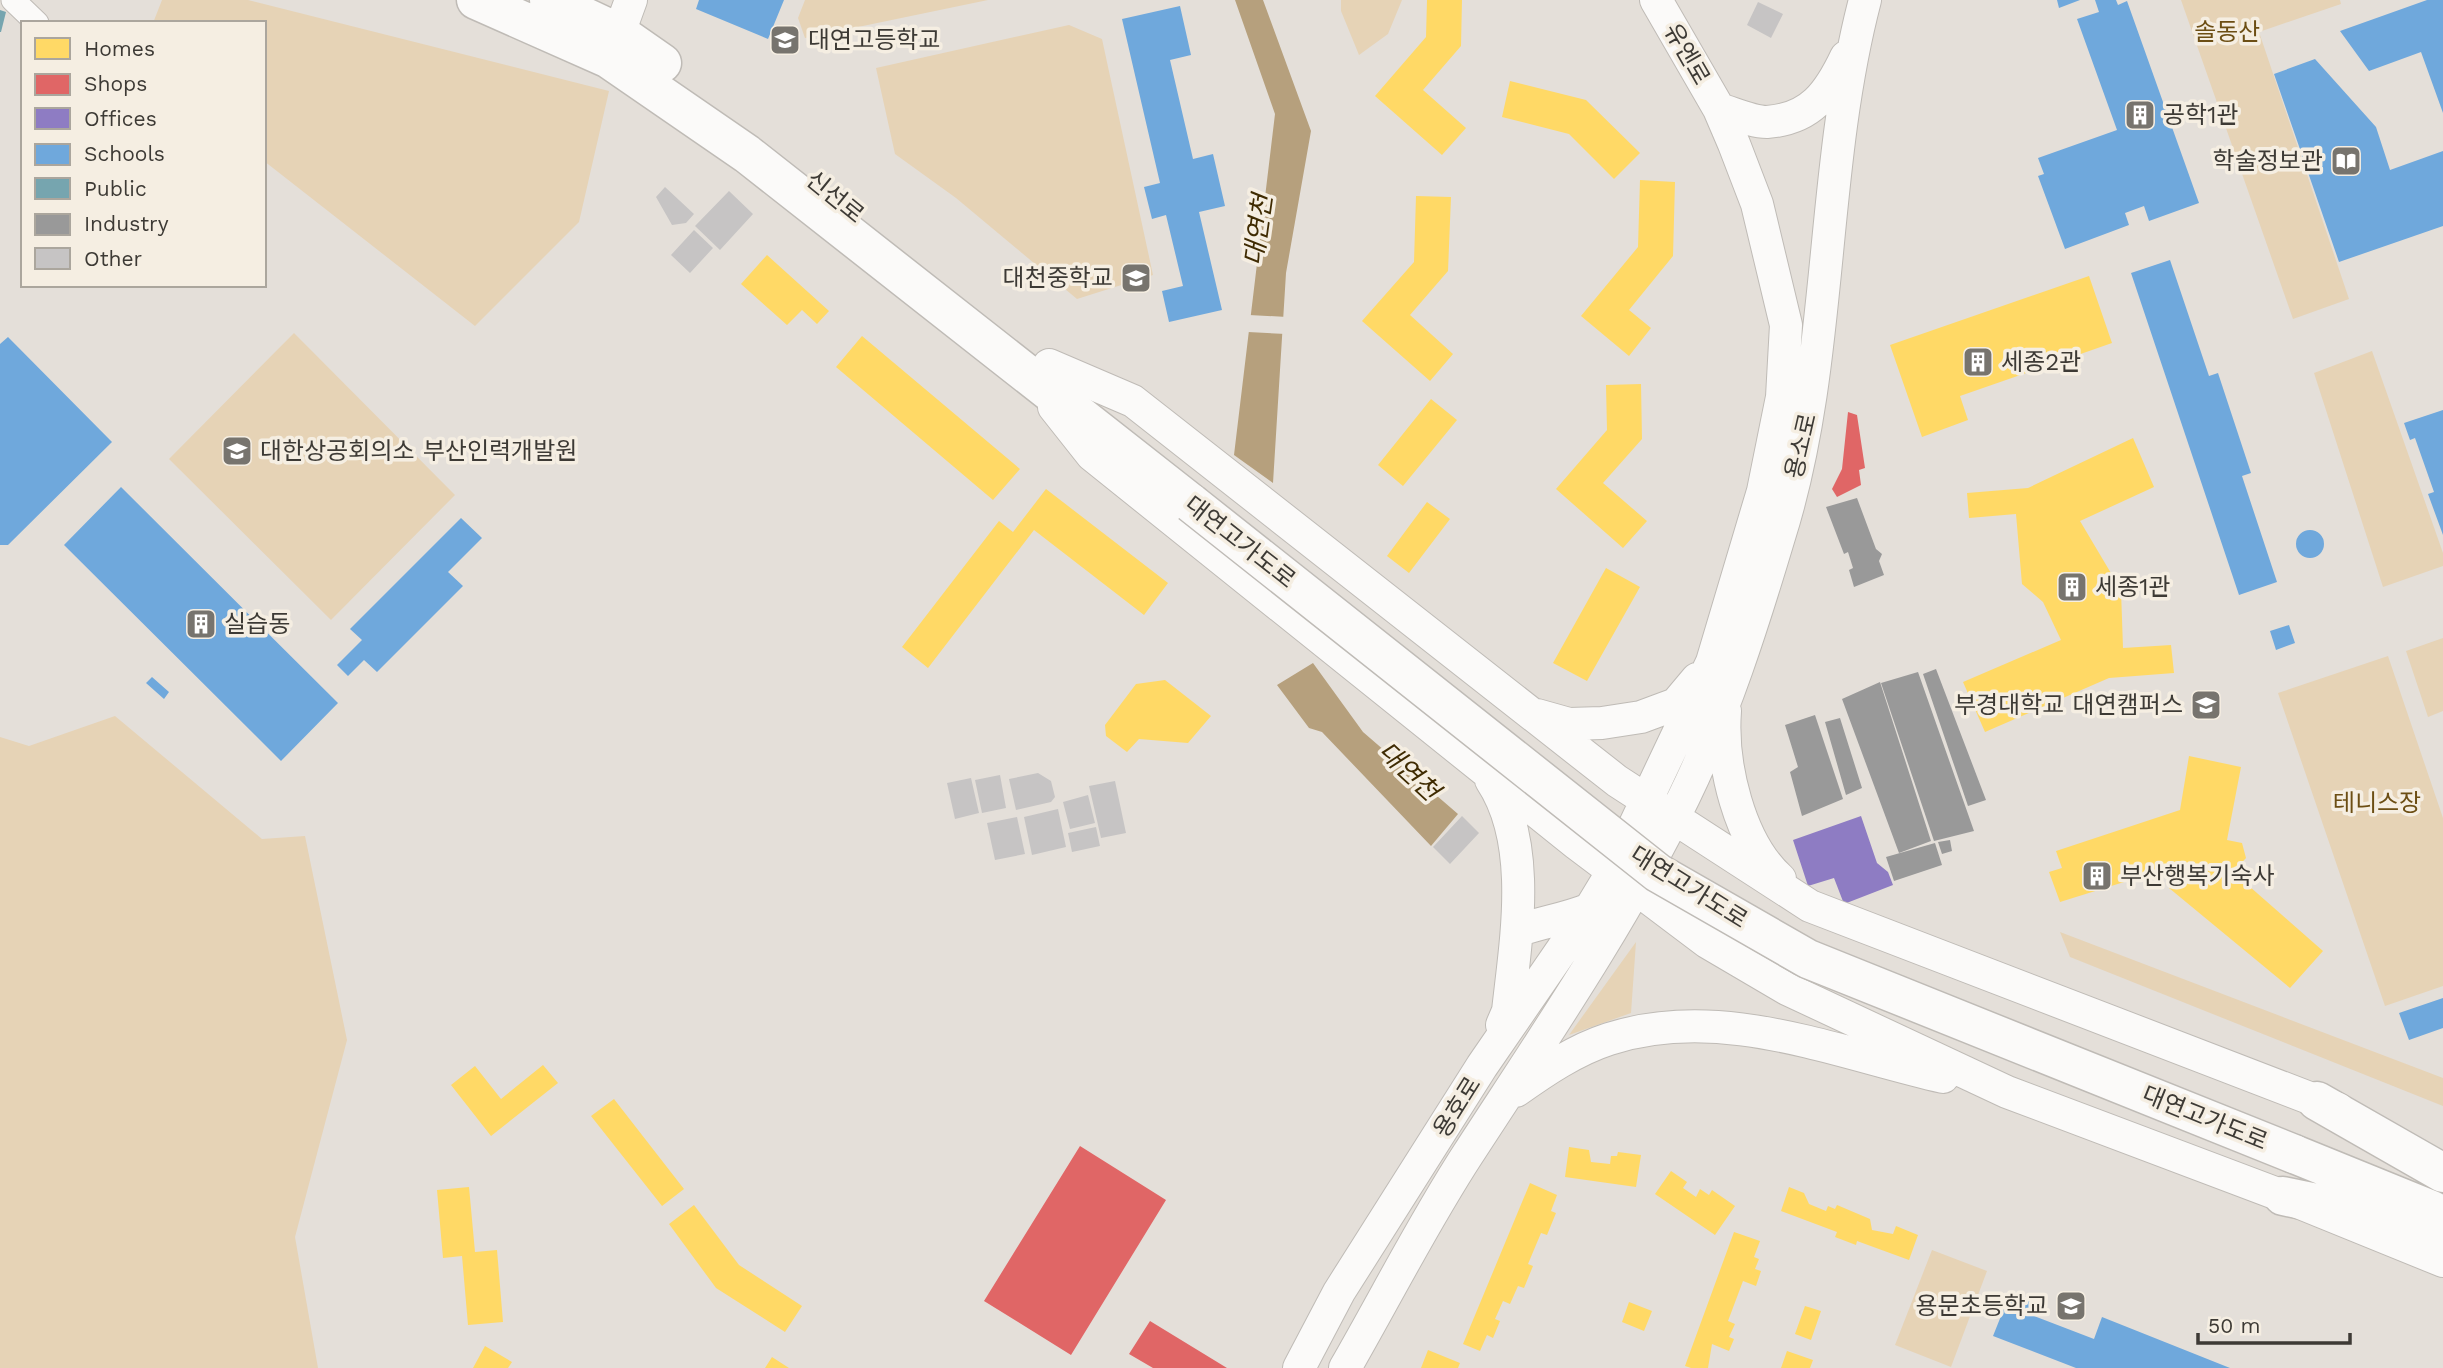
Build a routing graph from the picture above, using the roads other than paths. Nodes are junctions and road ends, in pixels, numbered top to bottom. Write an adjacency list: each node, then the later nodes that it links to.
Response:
1 (13, 0): 7 (street)
2 (476, 0): 10 (highway)
3 (549, 0): 6 (highway, 신선로)
4 (1656, 0): 9 (main road, 유엔로)
5 (1866, 0): 8 (main road, 용소로)
6 (625, 17): 10 (highway, 신선로)
7 (35, 21)
8 (1856, 35): 9 (main road); 13 (main road, 용소로)
9 (1719, 109): 11 (main road, 유엔로)
10 (1043, 374): 14 (main road); 15 (main road); 24 (highway, 대연고가도로)
11 (1782, 397): 12 (main road, 용소로)
12 (1712, 662): 14 (main road); 16 (main road, 용소로)
13 (1727, 693): 16 (main road, 용소로); 18 (main road)
14 (1529, 713): 16 (main road)
15 (1482, 767): 17 (main road); 20 (main road)
16 (1660, 810): 17 (main road, 용소로); 18 (main road)
17 (1629, 870): 19 (main road, 용호로); 22 (main road); 23 (main road, 용호로)
18 (1810, 906): 24 (main road)
19 (1590, 909): 20 (main road); 21 (main road, 용호로)
20 (1517, 932): 21 (main road)
21 (1482, 1066): 32 (main road, 용호로)
22 (2007, 1092): 23 (main road); 28 (main road)
23 (1506, 1097): 33 (main road, 용호로)
24 (2305, 1128): 25 (main road); 26 (highway); 27 (highway, 대연고가도로); 29 (highway, 대연고가도로)
25 (2443, 1151)
26 (2443, 1173)
27 (2443, 1187)
28 (2283, 1196): 30 (highway); 31 (main road)
29 (2443, 1215)
30 (2443, 1229)
31 (2443, 1261)
32 (1299, 1368)
33 (1345, 1368)

